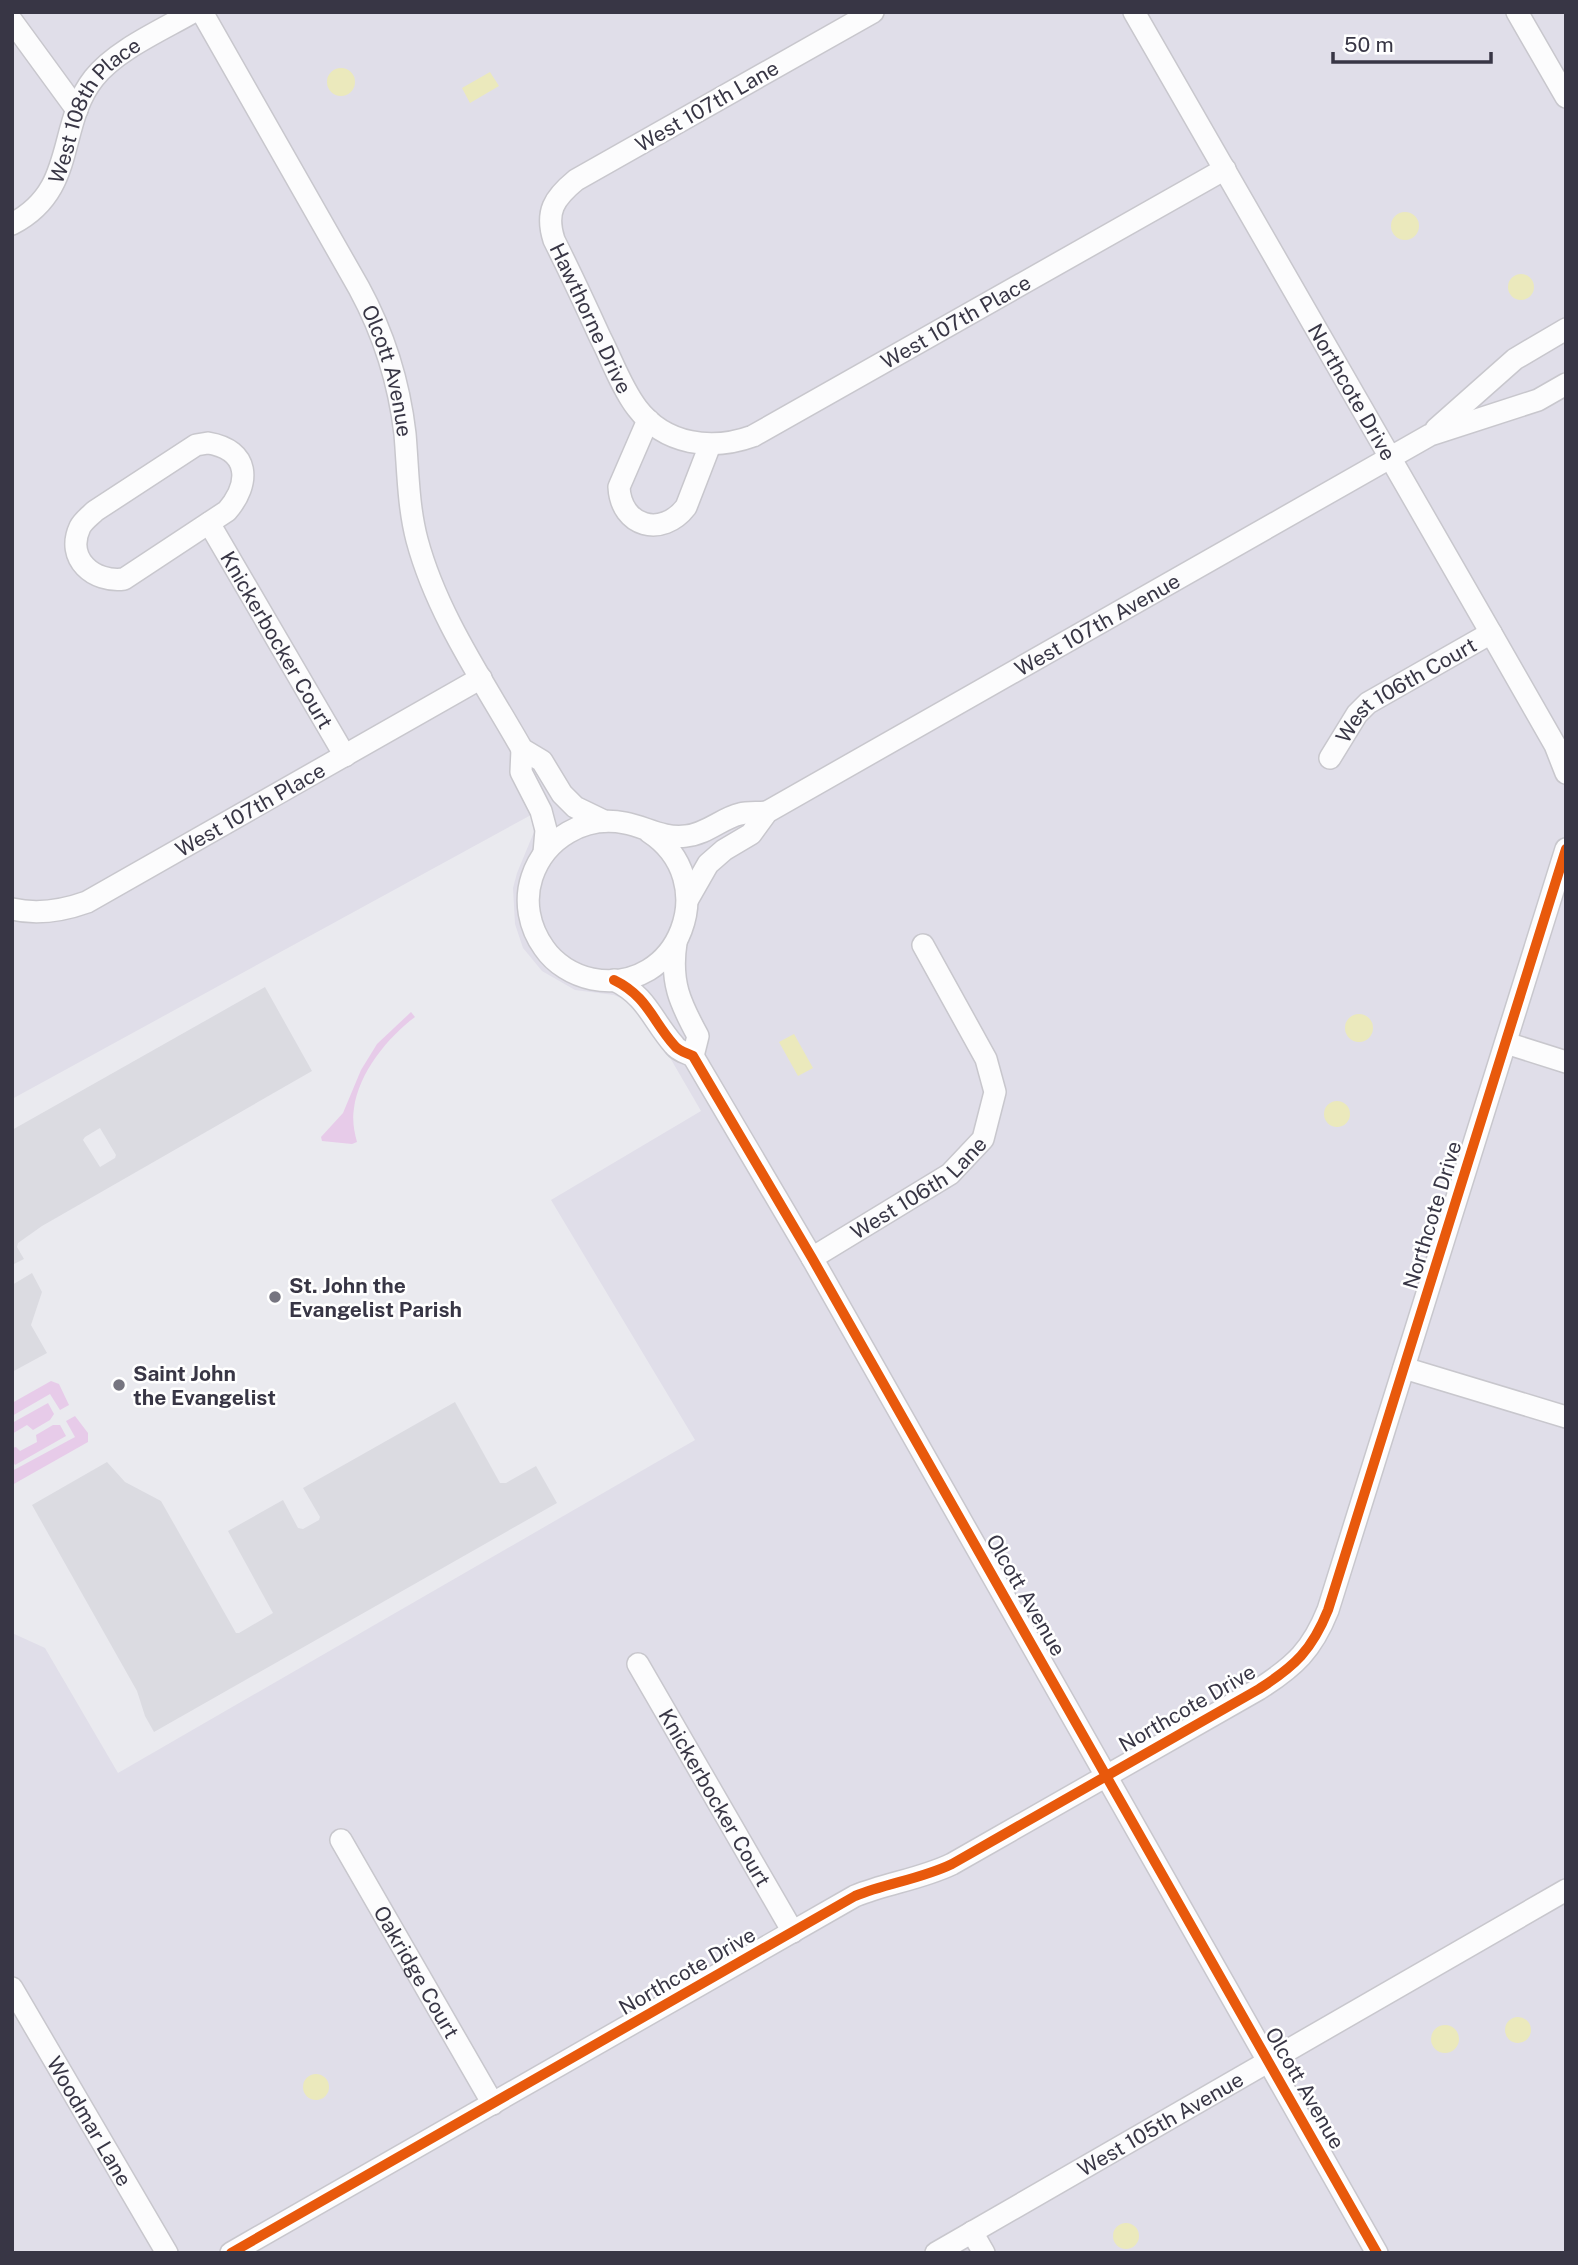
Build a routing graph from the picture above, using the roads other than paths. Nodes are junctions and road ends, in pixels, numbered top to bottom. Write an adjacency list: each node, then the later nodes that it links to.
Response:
1 (193, 12): 8 (street, West 108th Place)
2 (202, 12): 21 (street, Olcott Avenue)
3 (873, 12): 10 (street, West 107th Lane)
4 (1134, 12): 9 (street, Northcote Drive)
5 (1517, 12): 7 (street)
6 (12, 21): 8 (street)
7 (1566, 97)
8 (77, 110): 11 (street, West 108th Place)
9 (1225, 169): 17 (street, West 107th Place); 18 (street, Northcote Drive)
10 (551, 211): 14 (street, Hawthorne Drive)
11 (12, 224)
12 (1566, 329): 15 (street, West 107th Avenue)
13 (1566, 384): 15 (street, West 107th Avenue)
14 (648, 420): 16 (street, Hawthorne Drive); 17 (street)
15 (1430, 435): 18 (street, West 107th Avenue)
16 (679, 439): 17 (street, West 107th Place)
17 (710, 445)
18 (1390, 457): 20 (street, Northcote Drive); 26 (street, West 107th Avenue)
19 (209, 523): 19 (street); 23 (street, Knickerbocker Court)
20 (1492, 633): 24 (street, West 106th Court); 25 (street, Northcote Drive)
21 (481, 678): 22 (street, Olcott Avenue); 23 (street, West 107th Place)
22 (522, 749): 27 (street, Olcott Avenue); 30 (street, Olcott Avenue)
23 (345, 756): 32 (street, West 107th Place)
24 (1330, 758)
25 (1566, 773)
26 (766, 813): 28 (street, West 107th Avenue); 31 (street, West 107th Avenue)
27 (604, 821): 28 (street); 30 (street)
28 (649, 832): 31 (street)
29 (1566, 849): 36 (street, Northcote Drive)
30 (544, 853): 35 (street)
31 (688, 899): 33 (street)
32 (12, 909)
33 (676, 943): 35 (street); 37 (street, Olcott Avenue)
34 (923, 945): 39 (street, West 106th Lane)
35 (614, 980): 37 (street, Olcott Avenue)
36 (1506, 1043): 38 (street); 40 (street, Northcote Drive)
37 (693, 1056): 39 (street, Olcott Avenue)
38 (1566, 1062)
39 (812, 1258): 43 (street, Olcott Avenue)
40 (1404, 1368): 41 (street); 43 (street, Northcote Drive)
41 (1566, 1417)
42 (638, 1664): 46 (street, Knickerbocker Court)
43 (1106, 1776): 46 (street, Northcote Drive); 48 (street, Olcott Avenue)
44 (341, 1840): 49 (street, Oakridge Court)
45 (1566, 1890): 48 (street, West 105th Avenue)
46 (793, 1932): 49 (street, Northcote Drive)
47 (12, 1988): 51 (street, Woodmar Lane)
48 (1266, 2061): 50 (street, West 105th Avenue); 55 (street, Olcott Avenue)
49 (493, 2104): 52 (street, Northcote Drive)
50 (972, 2232): 53 (street, West 105th Avenue); 54 (street)
51 (167, 2253)
52 (230, 2253)
53 (936, 2253)
54 (984, 2253)
55 (1377, 2253)

